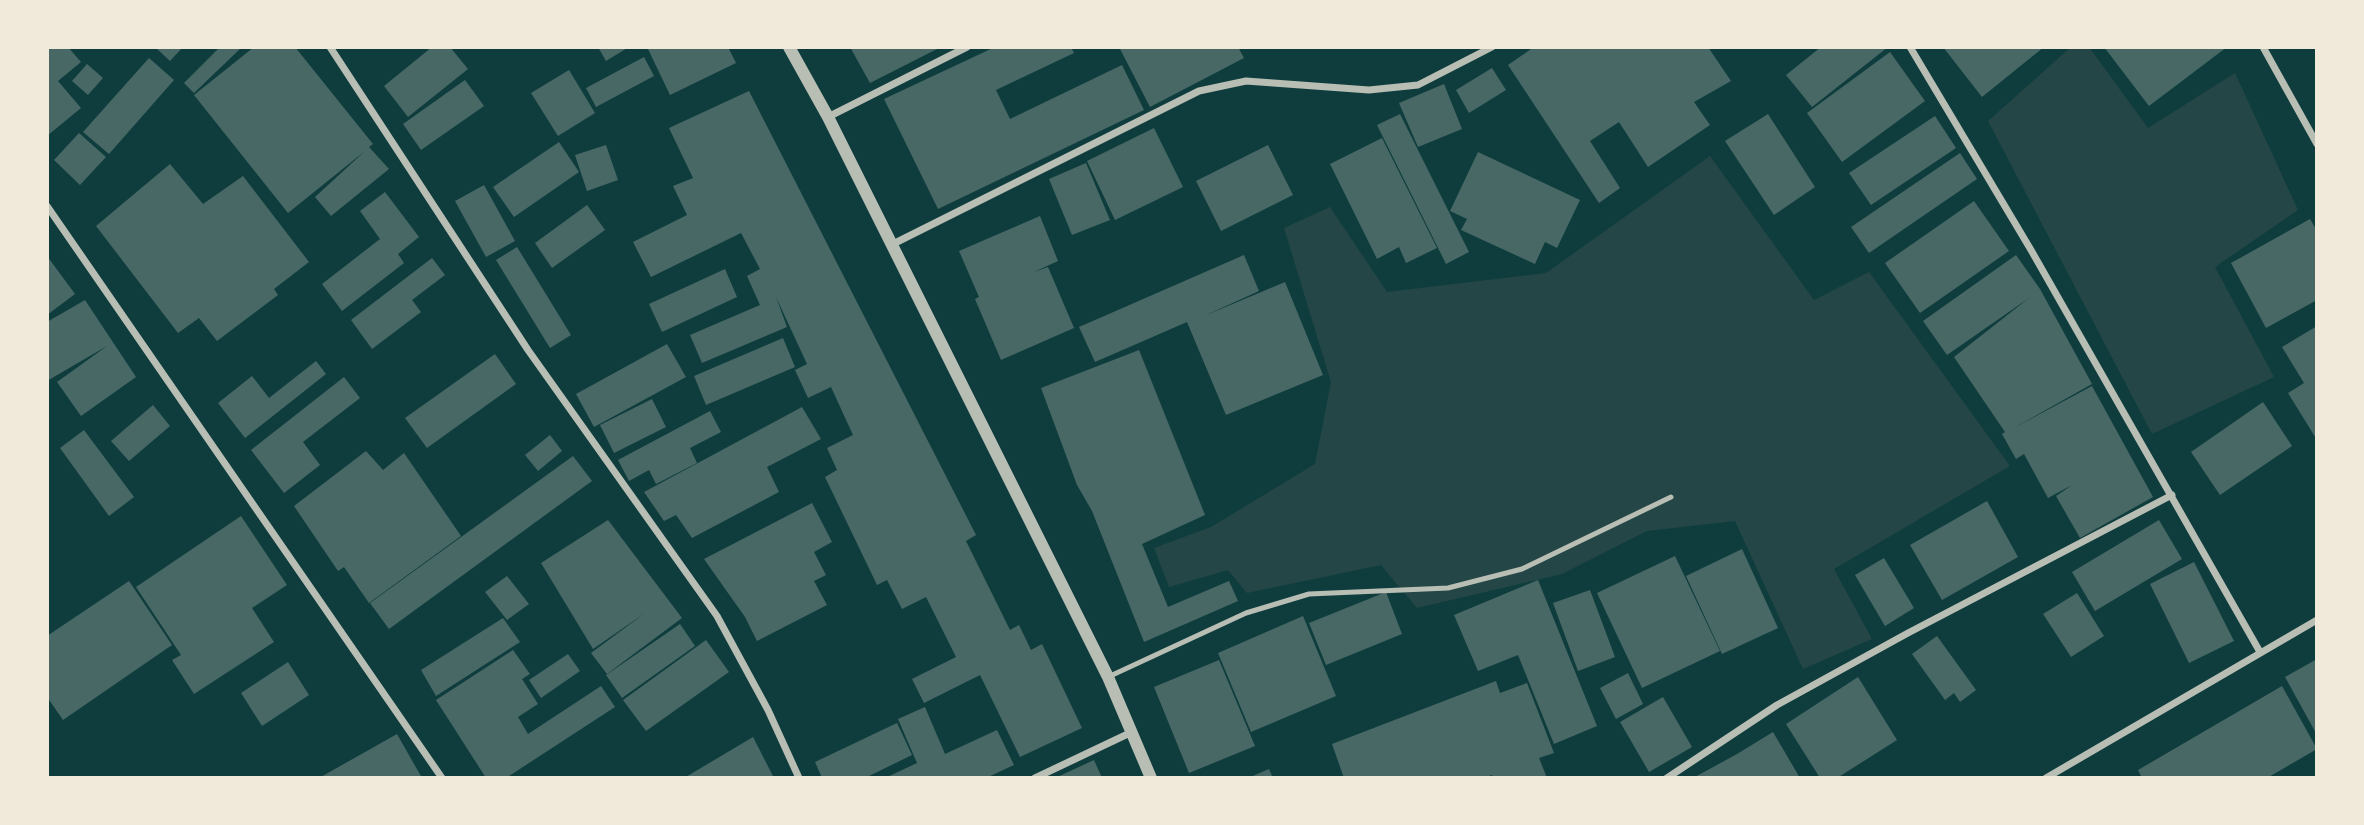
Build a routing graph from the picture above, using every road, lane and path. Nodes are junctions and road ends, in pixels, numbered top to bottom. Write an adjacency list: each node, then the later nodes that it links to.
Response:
1 (330, 47): 18 (street)
2 (789, 47): 7 (street)
3 (967, 47): 7 (street)
4 (1492, 47): 10 (street)
5 (1910, 47): 11 (street)
6 (2263, 47): 8 (street)
7 (828, 117): 10 (street)
8 (2317, 144)
9 (47, 206): 17 (street)
10 (891, 245): 15 (street)
11 (2172, 495): 14 (street); 21 (street)
12 (1671, 497): 15 (lane)
13 (2317, 620): 14 (street)
14 (2260, 652): 22 (street)
15 (1108, 677): 16 (street)
16 (1133, 732): 19 (street); 20 (street)
17 (442, 778)
18 (799, 778)
19 (1035, 778)
20 (1151, 778)
21 (1667, 778)
22 (2046, 778)

